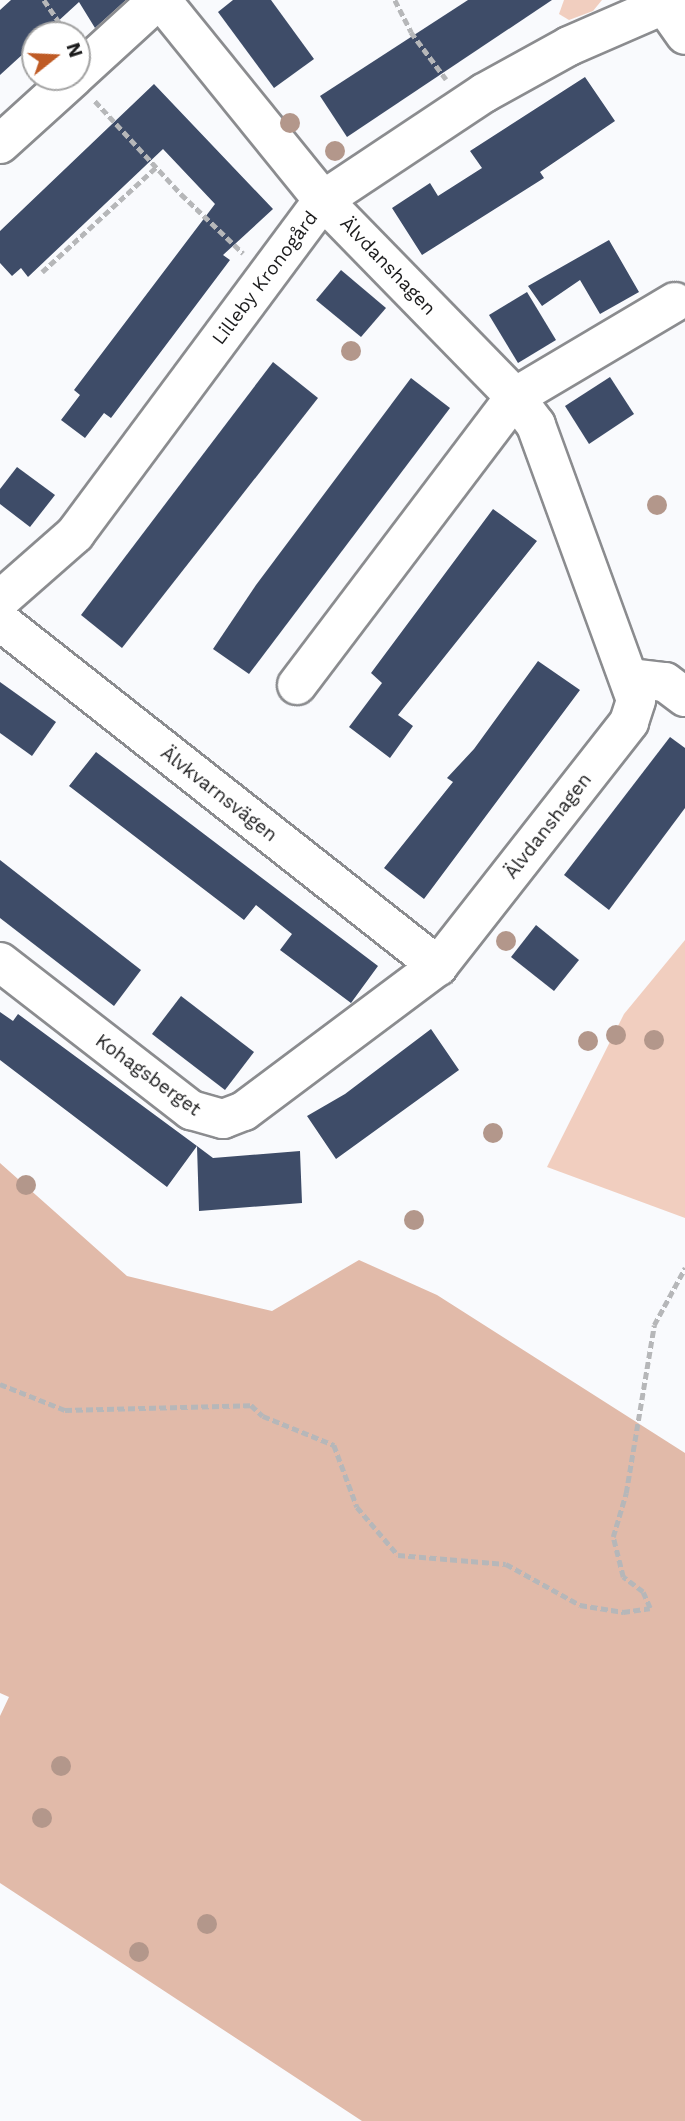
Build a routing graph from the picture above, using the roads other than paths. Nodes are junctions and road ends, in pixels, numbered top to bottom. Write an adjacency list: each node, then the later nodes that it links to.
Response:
1 (160, 0): 3 (street, Älvdanshagen); 6 (street, Älvdanshagen)
2 (670, 10): 6 (street, Lilleby Kronogård)
3 (91, 62)
4 (59, 91): 5 (street, Älvdanshagen)
5 (0, 145)
6 (323, 200): 8 (street, Älvdanshagen); 9 (street, Lilleby Kronogård)
7 (675, 302): 8 (street)
8 (514, 397): 11 (street, Älvdanshagen); 12 (street)
9 (0, 600)
10 (0, 621): 15 (street, Älvkvarnsvägen)
11 (631, 678): 13 (street); 15 (street, Älvdanshagen)
12 (297, 685)
13 (685, 697)
14 (0, 962): 15 (street, Kohagsberget)
15 (438, 966)

